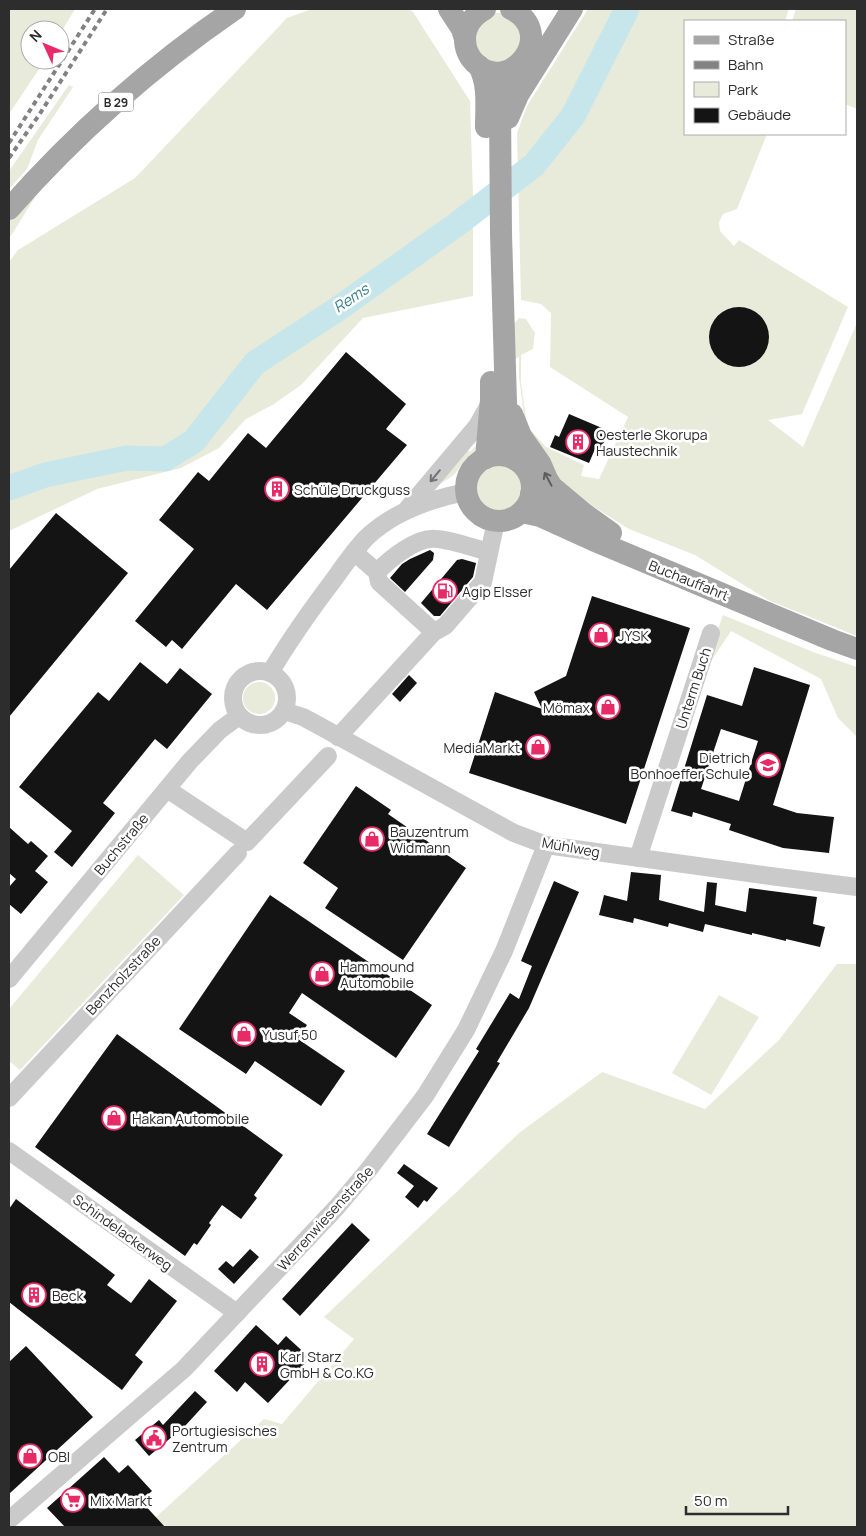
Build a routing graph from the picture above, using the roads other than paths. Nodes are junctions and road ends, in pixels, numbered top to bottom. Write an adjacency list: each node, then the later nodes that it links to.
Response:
1 (235, 9): 13 (main road, B 29)
2 (449, 9): 8 (main road)
3 (470, 9): 4 (main road)
4 (484, 9): 8 (main road)
5 (559, 9): 9 (main road)
6 (572, 9): 12 (main road)
7 (521, 10): 9 (main road)
8 (465, 39): 10 (main road)
9 (530, 45): 11 (main road)
10 (479, 66): 11 (main road); 12 (main road)
11 (513, 68): 12 (main road)
12 (495, 152): 14 (main road)
13 (9, 209)
14 (499, 399): 15 (main road); 16 (main road); 19 (street, one-way to 19); 21 (main road, one-way to 14)
15 (486, 458): 16 (main road); 17 (main road)
16 (516, 460): 18 (main road)
17 (466, 492): 19 (street); 20 (main road)
18 (526, 503): 20 (main road); 21 (main road); 25 (main road, Buchauffahrt)
19 (404, 512): 22 (street)
20 (496, 521): 23 (street)
21 (612, 533): 25 (main road)
22 (354, 552): 24 (street); 29 (street)
23 (490, 552): 24 (street); 26 (street)
24 (377, 572): 26 (street)
25 (708, 585): 28 (main road, Buchauffahrt)
26 (434, 632): 32 (street)
27 (711, 633): 37 (street, Unterm Buch)
28 (857, 649)
29 (270, 673): 30 (street); 31 (street)
30 (284, 711): 31 (street); 32 (street, Mühlweg)
31 (239, 716): 34 (street, Buchstraße)
32 (338, 737): 35 (street, Mühlweg)
33 (328, 756): 34 (street)
34 (167, 789): 39 (street, Buchstraße)
35 (546, 845): 37 (street, Mühlweg); 42 (street, Werrenwiesenstraße)
36 (238, 853): 40 (street, Benzholzstraße)
37 (638, 858): 38 (street, Mühlweg)
38 (857, 887)
39 (9, 979)
40 (9, 1098)
41 (9, 1151): 42 (street, Schindelackerweg)
42 (237, 1314): 43 (street, Werrenwiesenstraße)
43 (9, 1520)

